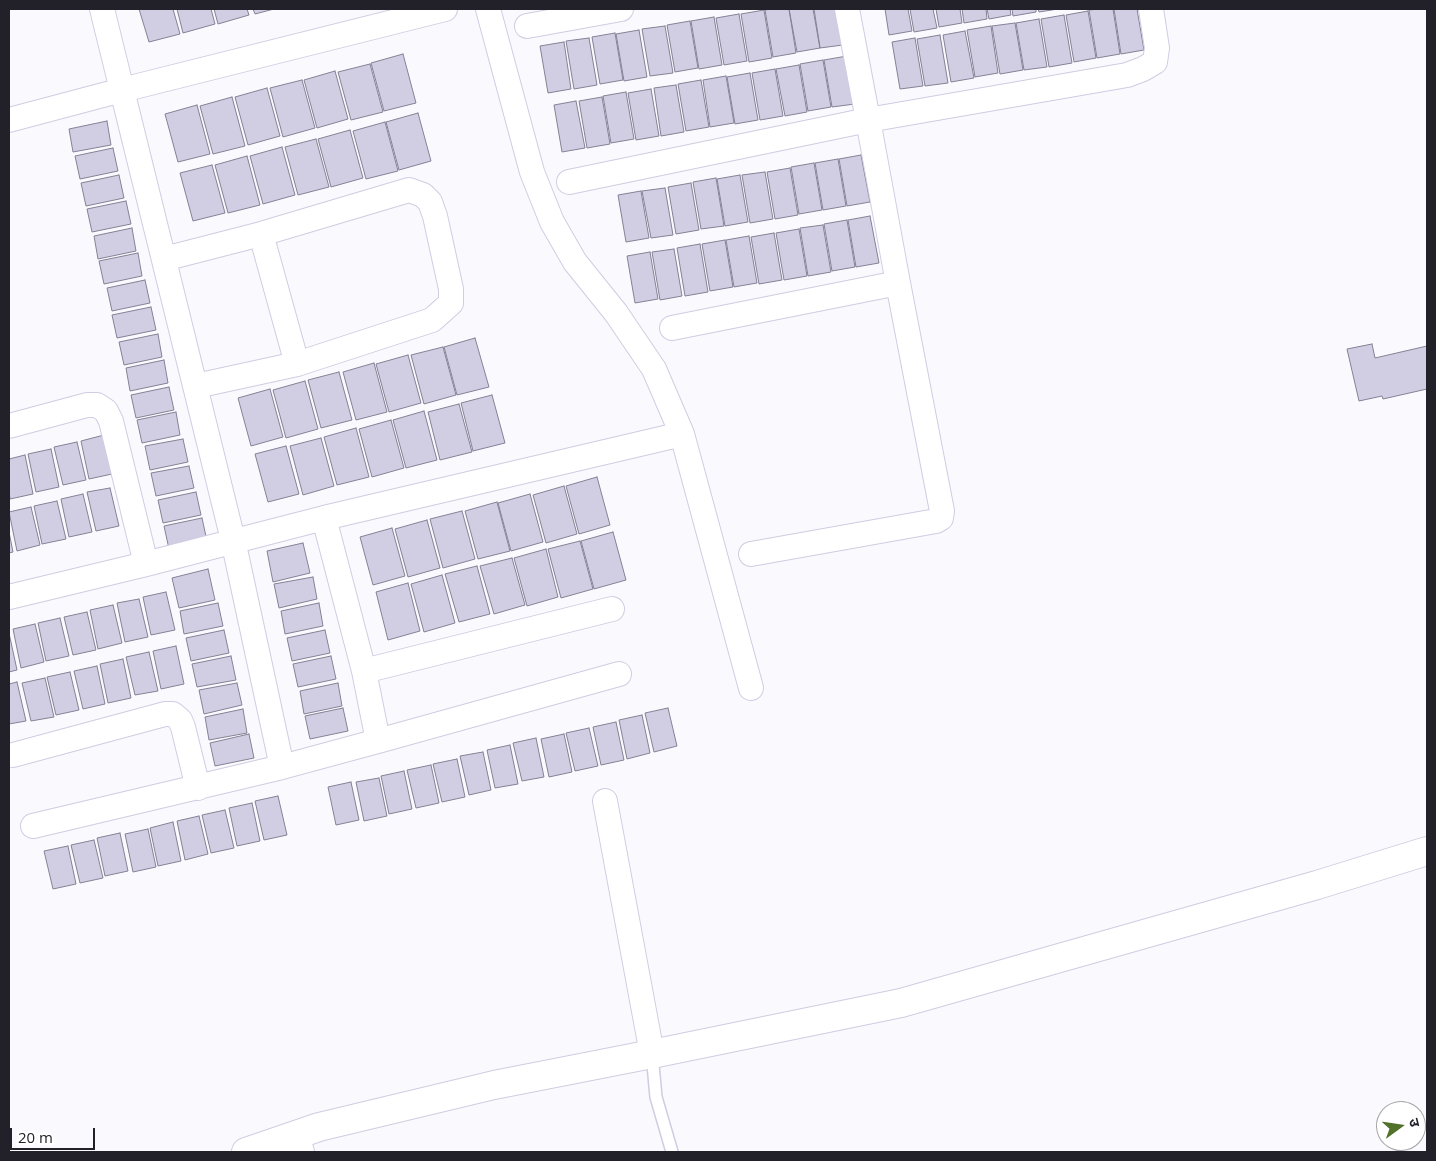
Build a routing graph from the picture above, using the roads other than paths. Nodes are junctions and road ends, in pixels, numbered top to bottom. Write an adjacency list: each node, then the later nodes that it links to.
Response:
1 (102, 9): 8 (street)
2 (445, 9): 8 (street)
3 (488, 9): 19 (street)
4 (621, 9): 7 (street)
5 (847, 9): 10 (street)
6 (1151, 9): 10 (street)
7 (527, 26)
8 (122, 90): 9 (street); 13 (street)
9 (9, 120)
10 (868, 120): 11 (street); 14 (street)
11 (570, 182)
12 (261, 234): 13 (street); 16 (street); 16 (street)
13 (164, 259): 17 (street)
14 (898, 283): 15 (street); 22 (street)
15 (672, 328)
16 (297, 364): 17 (street)
17 (196, 386): 21 (street)
18 (9, 426): 23 (street)
19 (682, 434): 20 (street); 28 (street)
20 (324, 518): 21 (street); 26 (street)
21 (233, 540): 23 (street); 31 (street)
22 (751, 554)
23 (146, 564): 24 (street)
24 (9, 597)
25 (612, 609): 26 (street)
26 (364, 671): 29 (street)
27 (619, 674): 29 (street)
28 (751, 688)
29 (378, 741): 31 (street)
30 (13, 755): 32 (street)
31 (282, 767): 32 (street)
32 (198, 788): 34 (street)
33 (604, 801): 36 (street)
34 (33, 826)
35 (1427, 851): 36 (street)
36 (652, 1054): 37 (street); 39 (lane)
37 (299, 1143): 38 (street)
38 (246, 1152)
39 (672, 1152)

